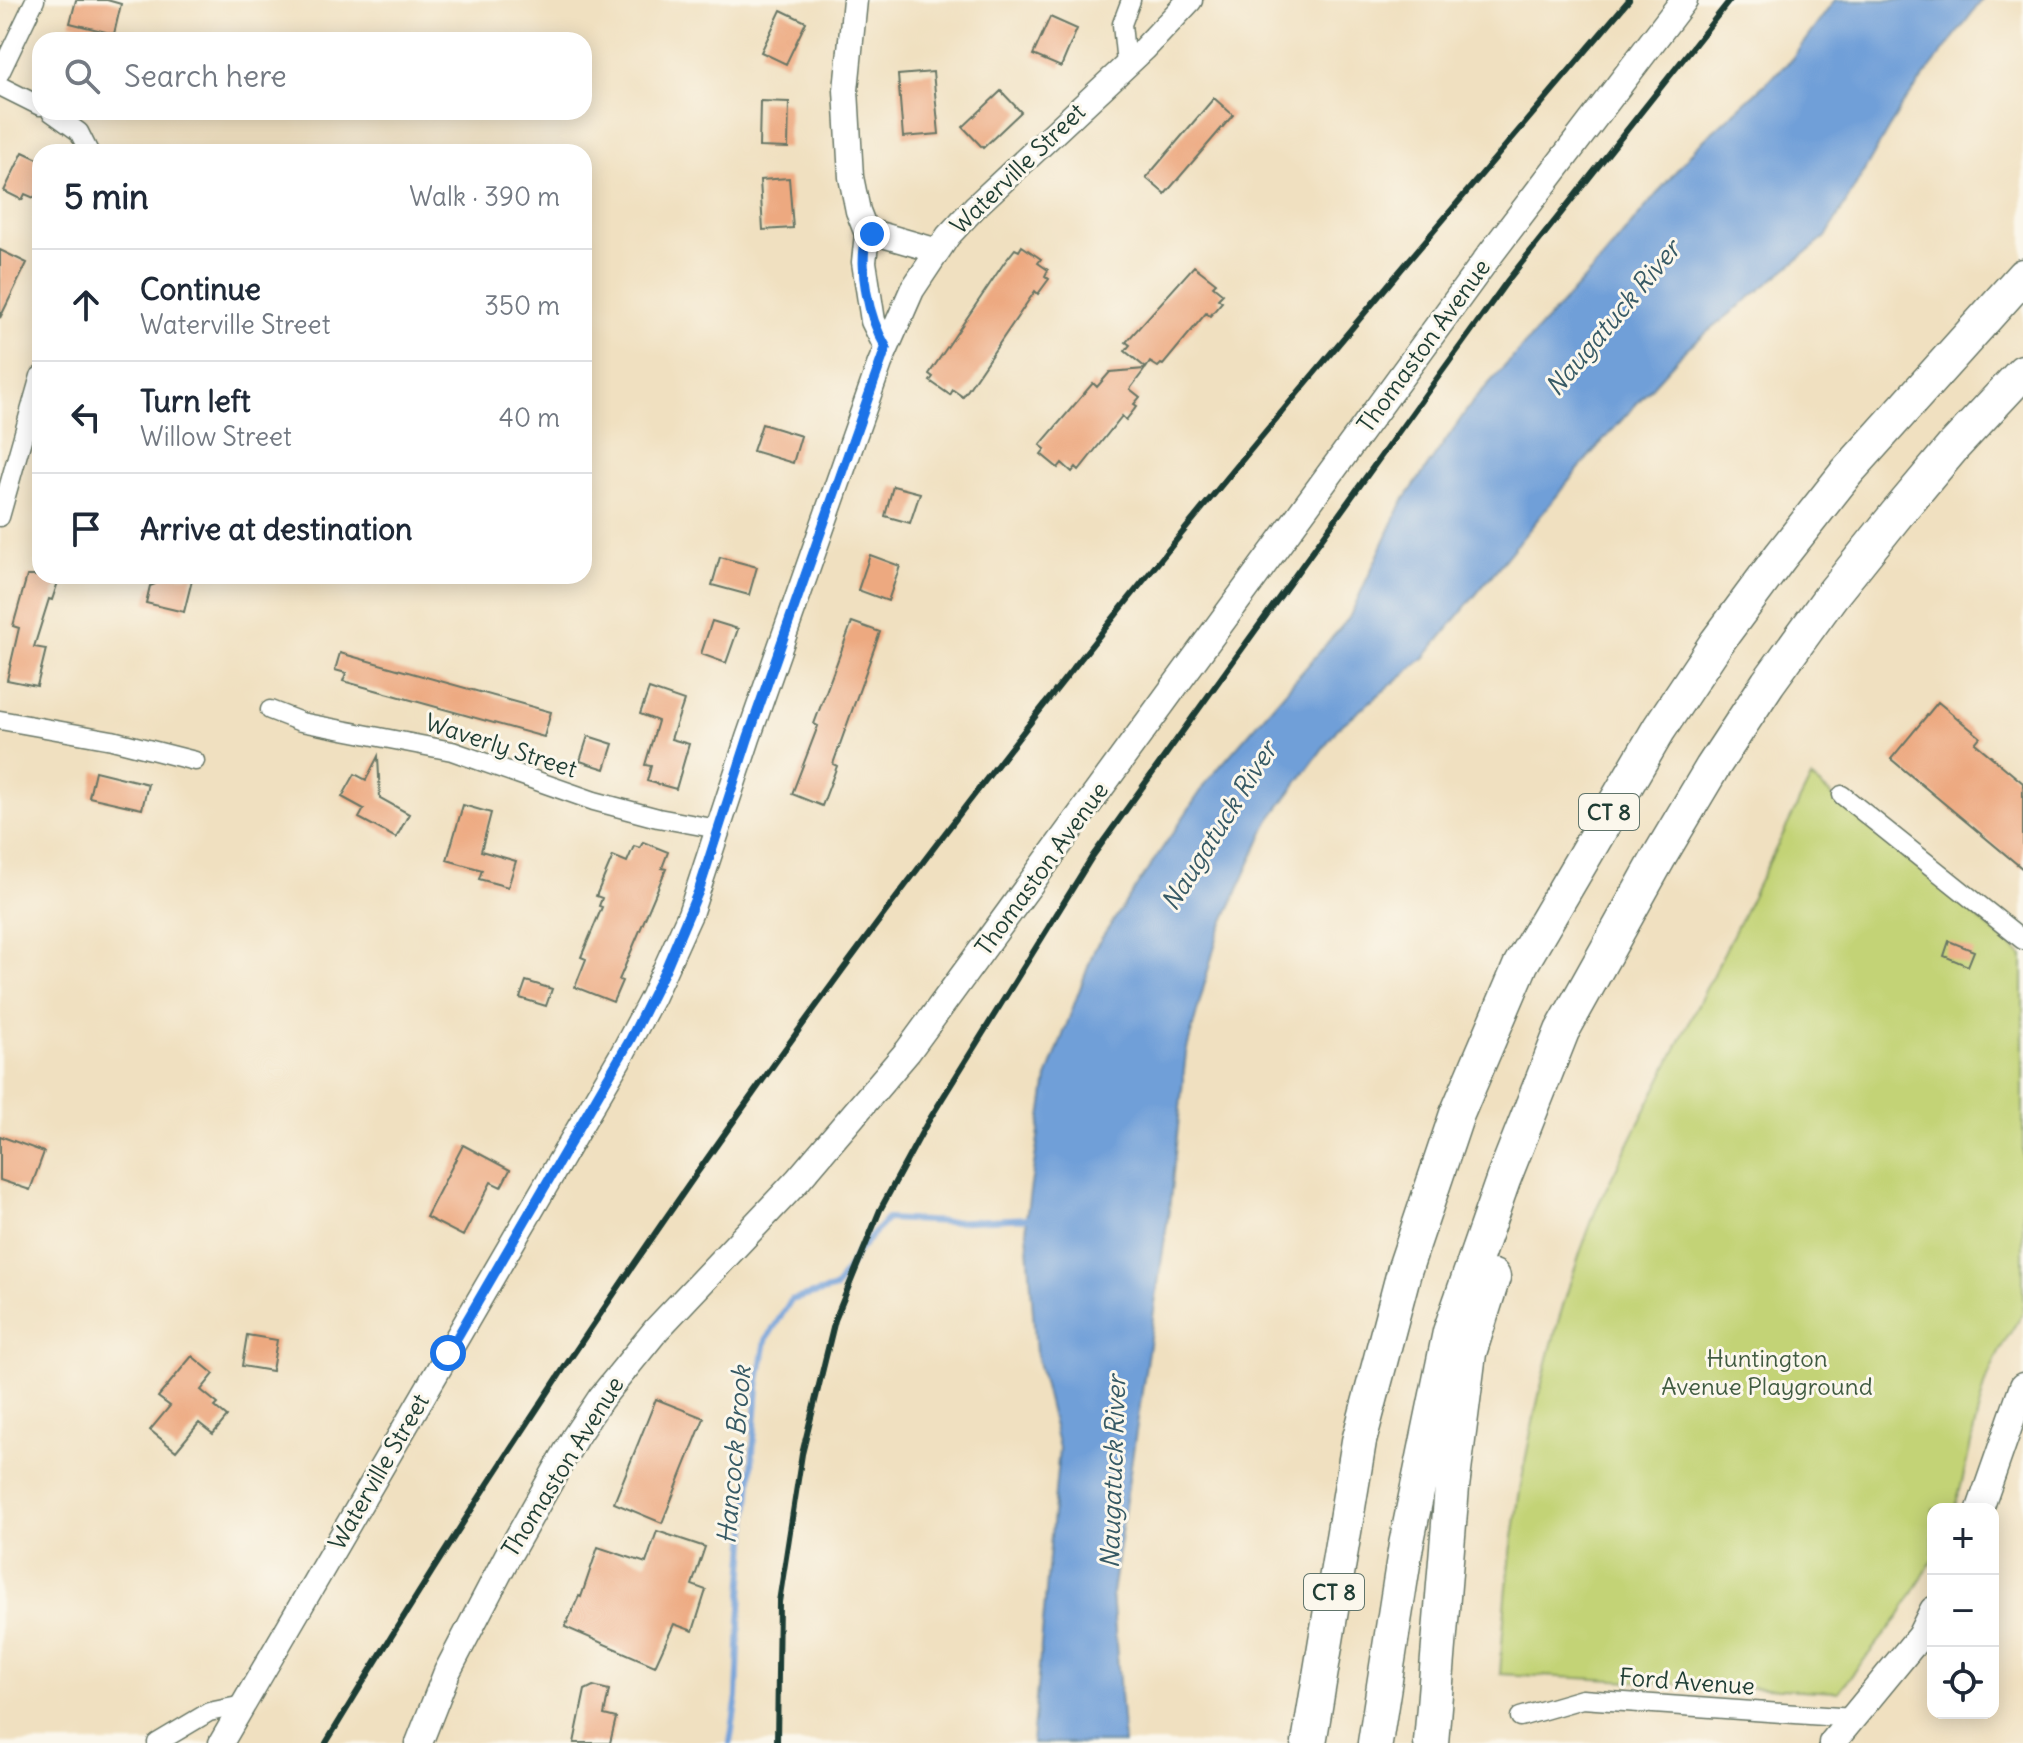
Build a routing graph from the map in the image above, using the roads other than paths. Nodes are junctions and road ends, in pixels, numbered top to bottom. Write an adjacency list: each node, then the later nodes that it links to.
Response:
1 (35, 0): 7 (street)
2 (855, 0): 12 (street)
3 (1131, 0): 6 (street)
4 (1190, 0): 6 (street, Waterville Street)
5 (1684, 0): 34 (main road, Thomaston Avenue)
6 (1126, 64): 13 (street, Waterville Street)
7 (0, 73)
8 (0, 86): 9 (street)
9 (32, 102)
10 (65, 120): 11 (street)
11 (86, 144)
12 (867, 234): 13 (street); 15 (street)
13 (938, 251): 15 (street, Waterville Street)
14 (2023, 276): 35 (highway, CT 8)
15 (886, 347): 23 (street, Waterville Street)
16 (2023, 372): 24 (highway, CT 8)
17 (32, 404): 18 (street)
18 (0, 517)
19 (270, 710): 23 (street, Waverly Street)
20 (0, 720): 21 (street)
21 (195, 761)
22 (1842, 795): 25 (street)
23 (718, 829): 29 (street, Waterville Street)
24 (1659, 857): 36 (highway, CT 8); 37 (highway)
25 (2023, 940)
26 (2023, 1386): 27 (main road)
27 (1982, 1503)
28 (1927, 1622): 31 (main road)
29 (243, 1705): 32 (street); 33 (street, Waterville Street)
30 (1520, 1717): 31 (street, Ford Avenue)
31 (1853, 1718): 38 (main road)
32 (157, 1743)
33 (221, 1743)
34 (419, 1743)
35 (1309, 1743)
36 (1375, 1743)
37 (1431, 1743)
38 (1832, 1743)

